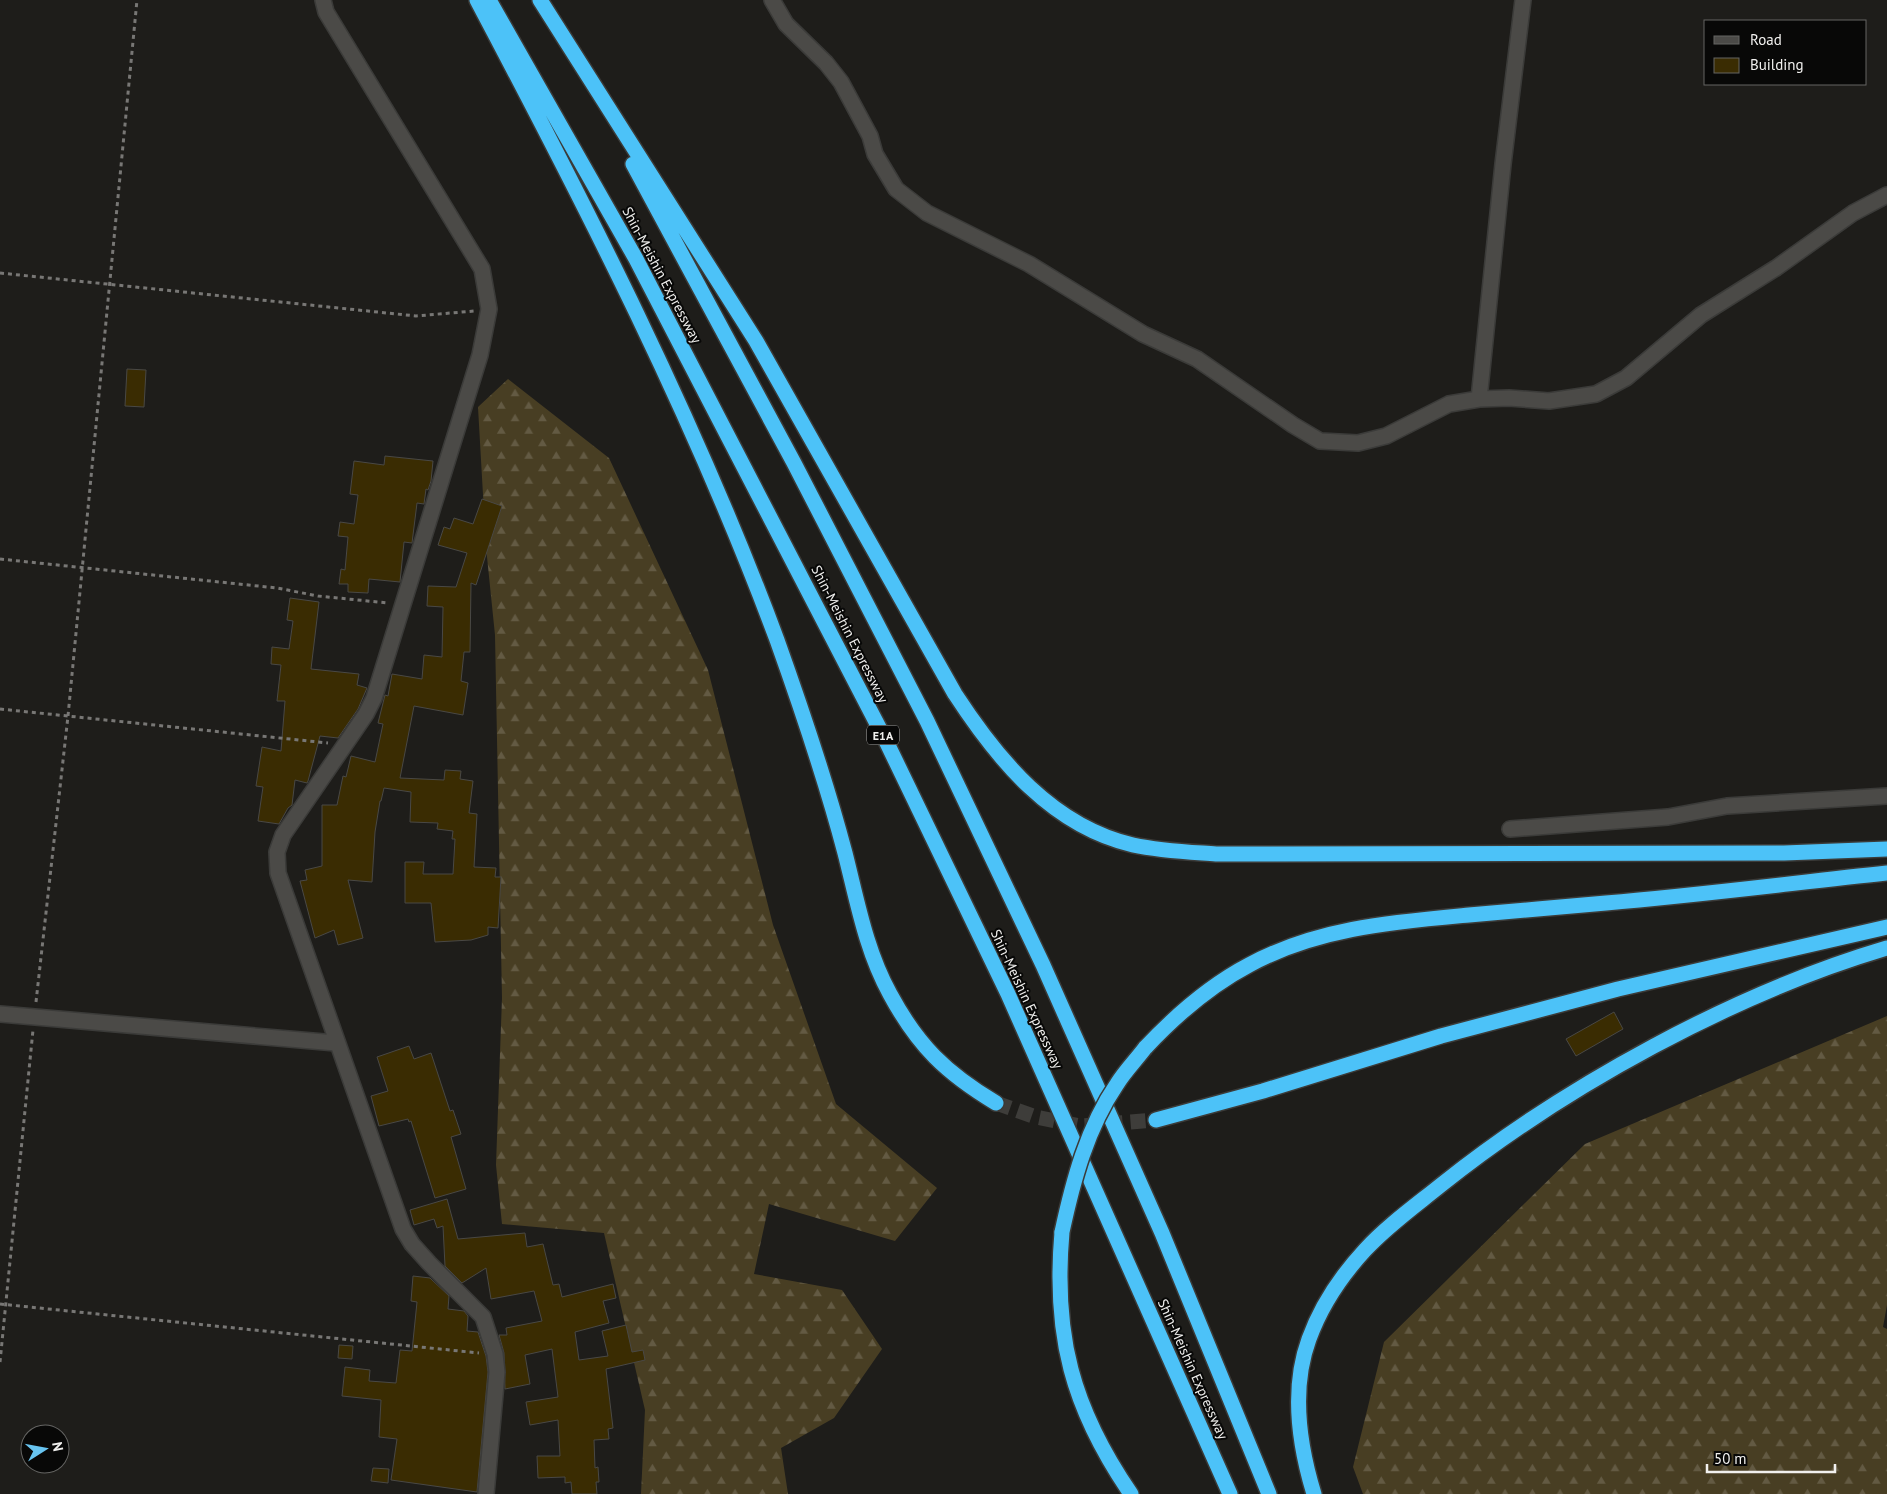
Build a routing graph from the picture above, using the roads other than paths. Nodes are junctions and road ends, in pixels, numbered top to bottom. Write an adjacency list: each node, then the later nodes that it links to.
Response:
1 (323, 0): 16 (street)
2 (477, 0): 17 (highway)
3 (489, 0): 21 (highway, Shin-Meishin Expressway / E1A)
4 (540, 0): 11 (highway); 22 (highway, Shin-Meishin Expressway)
5 (772, 0): 8 (street)
6 (1523, 0): 8 (street)
7 (1887, 194): 8 (street)
8 (1479, 399)
9 (1887, 796): 10 (street)
10 (1510, 829)
11 (1887, 849)
12 (1887, 873): 20 (highway, bridge)
13 (1887, 928): 18 (highway)
14 (1887, 948): 23 (highway)
15 (0, 1014): 16 (street)
16 (336, 1043): 19 (street)
17 (996, 1103)
18 (1156, 1120)
19 (486, 1494)
20 (1131, 1494)
21 (1230, 1494)
22 (1270, 1494)
23 (1314, 1494)

